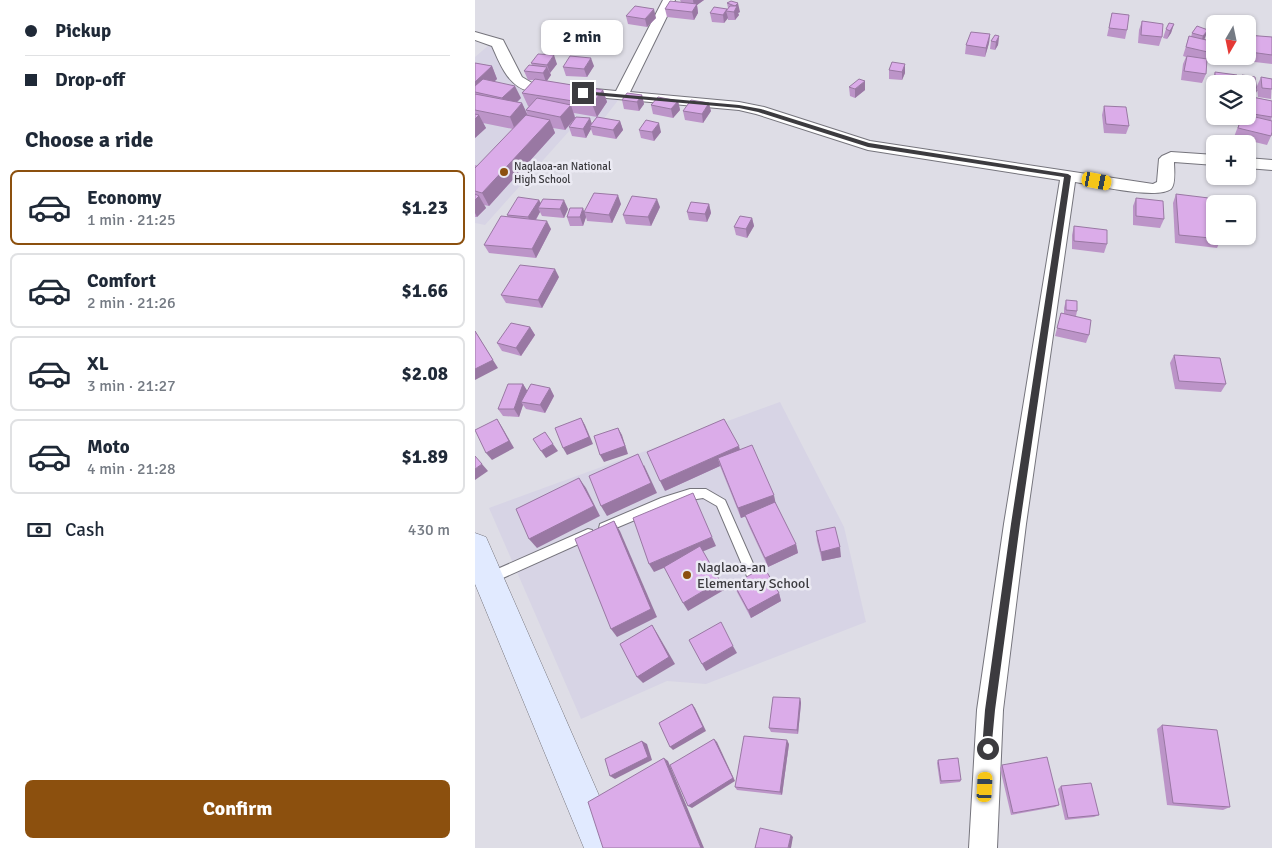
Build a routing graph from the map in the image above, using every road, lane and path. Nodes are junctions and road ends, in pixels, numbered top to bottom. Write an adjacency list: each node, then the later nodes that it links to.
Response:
1 (669, 0): 3 (street)
2 (475, 36): 3 (street)
3 (621, 95): 7 (street)
4 (1206, 159): 7 (street)
5 (1256, 164): 6 (street)
6 (1272, 166)
7 (1068, 176): 12 (street)
8 (475, 547): 10 (street)
9 (753, 576): 10 (lane)
10 (489, 579): 11 (street)
11 (603, 848)
12 (983, 848)

